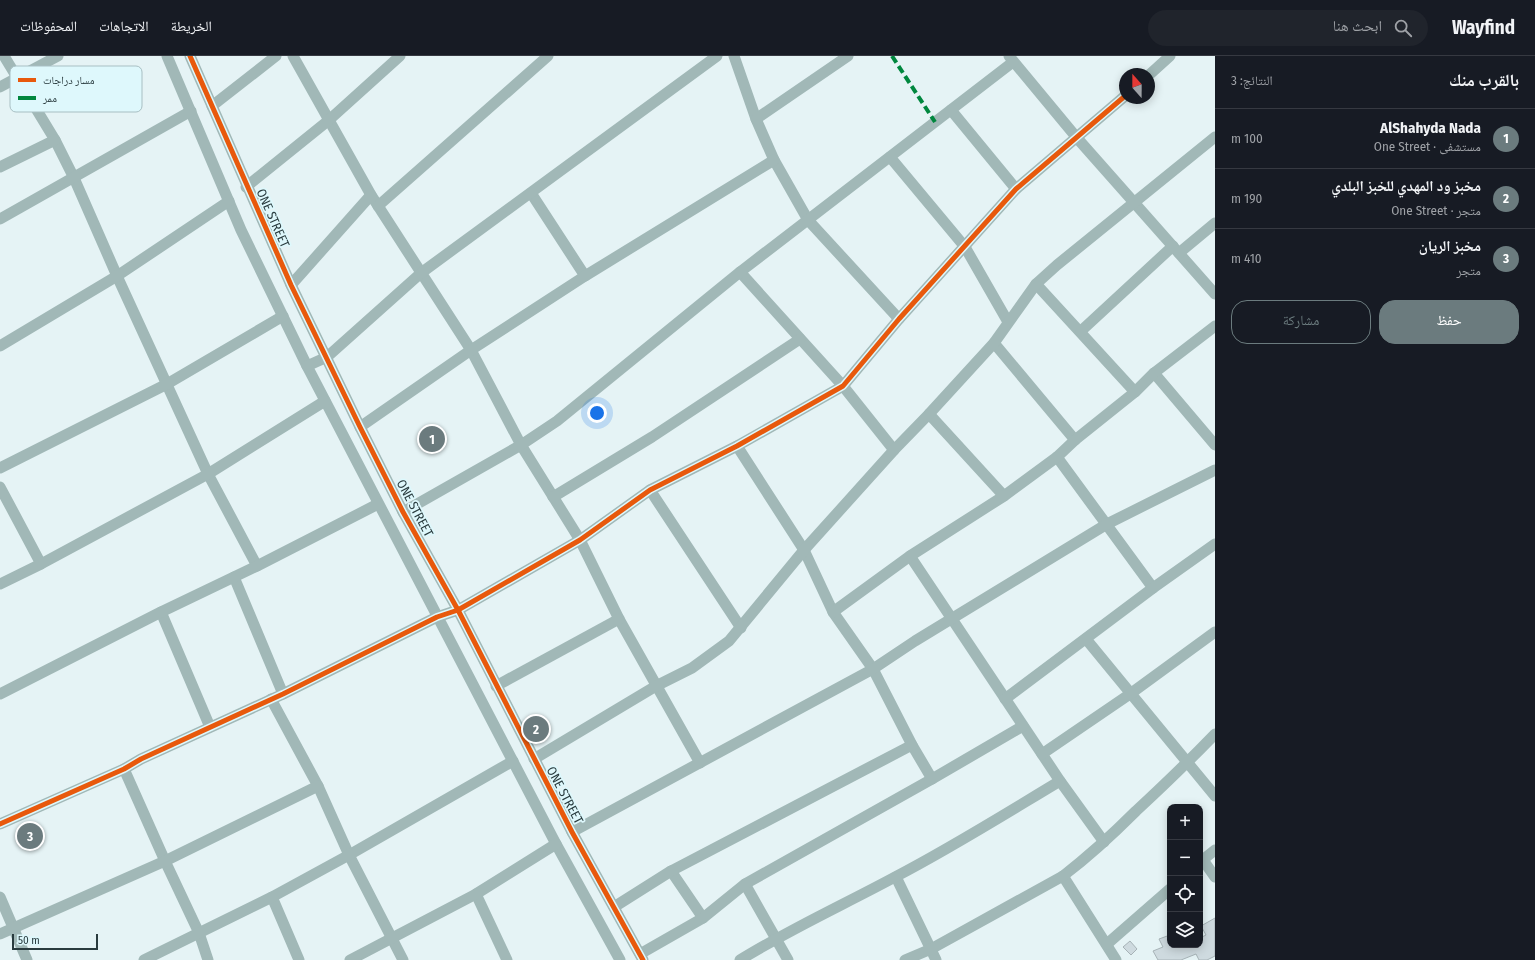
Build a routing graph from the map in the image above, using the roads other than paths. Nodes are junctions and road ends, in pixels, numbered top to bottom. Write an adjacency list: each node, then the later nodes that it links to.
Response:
1 (4, 56): 14 (street)
2 (58, 56): 15 (street)
3 (167, 56): 23 (street)
4 (190, 56): 20 (street, ONE STREET)
5 (276, 56): 20 (street)
6 (293, 56): 25 (street)
7 (400, 56): 25 (street)
8 (548, 56): 39 (street)
9 (717, 56): 35 (street)
10 (734, 56): 24 (street)
11 (848, 56): 24 (street)
12 (1170, 56): 16 (street)
13 (1011, 59): 21 (street); 27 (street)
14 (10, 66)
15 (39, 66)
16 (1155, 69)
17 (10, 82): 18 (street)
18 (0, 87)
19 (1119, 101): 27 (street)
20 (212, 106): 33 (street, ONE STREET)
21 (951, 110): 29 (street); 34 (street)
22 (38, 112): 28 (street)
23 (191, 112): 32 (street); 37 (street)
24 (756, 119): 30 (street)
25 (329, 120): 33 (street); 36 (street)
26 (1215, 137): 38 (street)
27 (1077, 138): 34 (street); 38 (street)
28 (55, 140): 31 (street); 32 (street)
29 (890, 157): 41 (street); 43 (street)
30 (774, 160): 41 (street); 48 (street)
31 (0, 167)
32 (74, 178): 40 (street); 47 (street)
33 (246, 187): 50 (street, ONE STREET)
34 (1016, 189): 43 (street)
35 (531, 193): 46 (street); 48 (street)
36 (371, 195): 39 (street); 50 (street)
37 (229, 200): 47 (street); 52 (street)
38 (1135, 203): 44 (street); 49 (street)
39 (378, 206): 46 (street)
40 (0, 220)
41 (808, 220): 45 (street); 53 (street)
42 (1215, 223): 44 (street)
43 (965, 247): 53 (street); 54 (street)
44 (1176, 250): 51 (street); 56 (street)
45 (740, 272): 57 (street); 71 (street)
46 (421, 273): 60 (street); 61 (street)
47 (117, 276): 59 (street); 64 (street)
48 (585, 276): 60 (street)
49 (1036, 284): 54 (street); 56 (street)
50 (291, 285): 61 (street, ONE STREET)
51 (1215, 294)
52 (283, 316): 62 (street); 64 (street)
53 (900, 319): 65 (street)
54 (1008, 322): 58 (street)
55 (1215, 326): 63 (street)
56 (1081, 331): 66 (street)
57 (800, 339): 65 (street); 82 (street)
58 (994, 343): 68 (street); 70 (street)
59 (0, 346)
60 (471, 350): 69 (street); 71 (street)
61 (327, 357): 62 (street); 69 (street, ONE STREET)
62 (307, 366): 67 (street)
63 (1154, 373): 66 (street); 73 (street)
64 (166, 384): 76 (street); 78 (street)
65 (843, 386): 72 (street); 74 (street)
66 (1135, 392): 70 (street)
67 (325, 401): 78 (street); 83 (street)
68 (929, 414): 74 (street); 81 (street)
69 (360, 427): 84 (street, ONE STREET)
70 (1075, 440): 75 (street)
71 (521, 445): 82 (street); 84 (street)
72 (737, 446): 80 (street); 88 (street)
73 (1215, 446)
74 (894, 450): 88 (street)
75 (1057, 457): 81 (street); 85 (street)
76 (0, 468)
77 (1215, 470): 85 (street)
78 (208, 474): 90 (street); 91 (street)
79 (0, 488): 90 (street)
80 (650, 490): 86 (street); 101 (street)
81 (1004, 496): 89 (street)
82 (553, 497): 86 (street)
83 (378, 504): 91 (street); 98 (street)
84 (403, 512): 95 (street, ONE STREET)
85 (1107, 524): 94 (street); 99 (street)
86 (580, 540): 95 (street); 100 (street)
87 (1215, 544): 94 (street)
88 (804, 550): 97 (street); 101 (street)
89 (910, 556): 97 (street); 99 (street)
90 (41, 564): 93 (street)
91 (256, 566): 92 (street)
92 (234, 577): 96 (street); 108 (street)
93 (0, 584)
94 (1153, 588): 103 (street)
95 (458, 610): 98 (street); 105 (street, ONE STREET)
96 (161, 612): 107 (street); 113 (street)
97 (833, 612): 104 (street)
98 (437, 617): 108 (street); 118 (street)
99 (953, 618): 104 (street); 111 (street)
100 (619, 619): 105 (street); 106 (street)
101 (741, 628): 106 (street)
102 (1215, 632): 109 (street)
103 (1086, 639): 109 (street); 111 (street)
104 (873, 670): 115 (street); 119 (street)
105 (496, 686): 117 (street, ONE STREET)
106 (656, 686): 117 (street); 119 (street)
107 (0, 694)
108 (283, 694): 110 (street)
109 (1130, 694): 116 (street); 120 (street)
110 (271, 699): 113 (street); 124 (street)
111 (1005, 699): 112 (street)
112 (1023, 726): 116 (street); 122 (street)
113 (210, 727): 121 (street)
114 (1215, 734): 120 (street)
115 (912, 744): 122 (street); 135 (street)
116 (1042, 754): 123 (street)
117 (534, 759): 127 (street, ONE STREET)
118 (512, 761): 129 (street); 131 (street)
119 (700, 763): 127 (street)
120 (1187, 763): 125 (street); 128 (street)
121 (124, 769): 126 (street); 133 (street)
122 (932, 779): 139 (street)
123 (1060, 782): 128 (street); 137 (street)
124 (318, 786): 131 (street); 133 (street)
125 (1215, 796)
126 (0, 823)
127 (572, 832): 144 (street, ONE STREET)
128 (1104, 842): 136 (street)
129 (556, 844): 141 (street); 161 (street)
130 (1215, 850): 132 (street)
131 (349, 855): 142 (street); 150 (street)
132 (1203, 859)
133 (165, 861): 146 (street); 147 (street)
134 (1203, 863): 138 (street)
135 (671, 871): 144 (street); 145 (street)
136 (1063, 876): 151 (street); 152 (street)
137 (896, 877): 149 (street); 152 (street)
138 (1215, 877)
139 (745, 884): 145 (street); 149 (street)
140 (1167, 892): 151 (street)
141 (476, 894): 150 (street); 160 (street)
142 (272, 896): 147 (street); 157 (street)
143 (0, 897): 146 (street)
144 (614, 906): 153 (street, ONE STREET)
145 (703, 918): 153 (street)
146 (14, 927): 148 (street); 154 (street)
147 (199, 933): 155 (street); 156 (street)
148 (0, 934)
149 (775, 938): 162 (street); 163 (street)
150 (393, 939): 158 (street); 159 (street)
151 (1107, 944): 166 (street)
152 (931, 948): 164 (street); 165 (street)
153 (641, 957)
154 (27, 960)
155 (144, 960)
156 (208, 960)
157 (299, 960)
158 (350, 960)
159 (403, 960)
160 (507, 960)
161 (620, 960)
162 (740, 960)
163 (788, 960)
164 (905, 960)
165 (936, 960)
166 (1116, 960)

